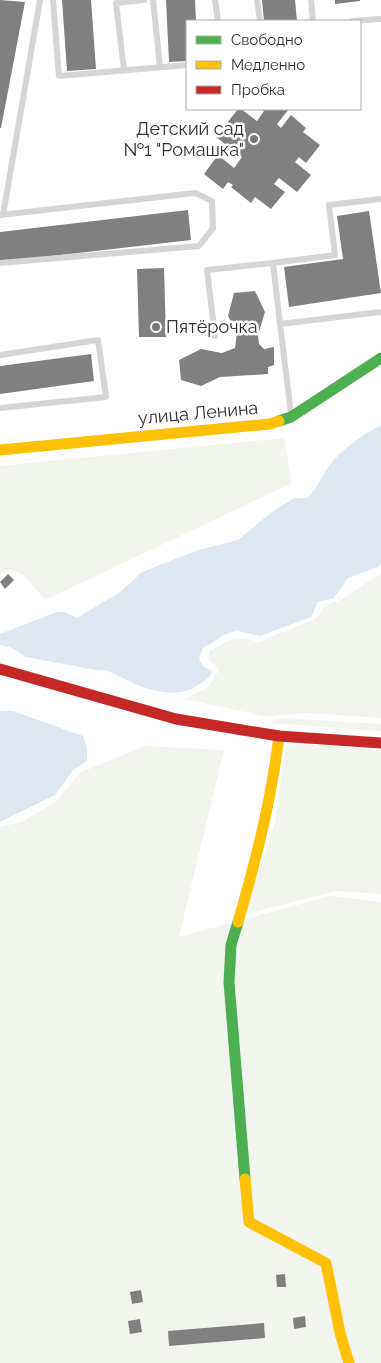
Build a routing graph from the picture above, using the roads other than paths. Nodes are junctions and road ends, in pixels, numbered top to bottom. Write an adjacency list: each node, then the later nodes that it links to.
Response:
1 (40, 0): 17 (lane)
2 (52, 0): 15 (lane)
3 (144, 0): 15 (lane)
4 (153, 0): 14 (lane)
5 (216, 0): 9 (lane)
6 (257, 0): 10 (lane)
7 (311, 0): 11 (lane)
8 (381, 19): 12 (lane)
9 (218, 20)
10 (260, 20)
11 (313, 20)
12 (361, 20)
13 (186, 65): 14 (lane)
14 (160, 67): 15 (lane)
15 (124, 70)
16 (381, 199): 19 (lane)
17 (1, 215): 18 (lane)
18 (0, 263)
19 (273, 263): 21 (lane); 22 (lane)
20 (381, 312): 21 (lane)
21 (280, 324): 26 (lane)
22 (215, 336)
23 (0, 355): 25 (lane)
24 (381, 358): 26 (street, улица Ленина)
25 (0, 408)
26 (291, 417): 27 (street, улица Ленина)
27 (0, 450)
28 (0, 669): 29 (street)
29 (279, 736): 30 (street); 31 (street)
30 (381, 743)
31 (349, 1363)

